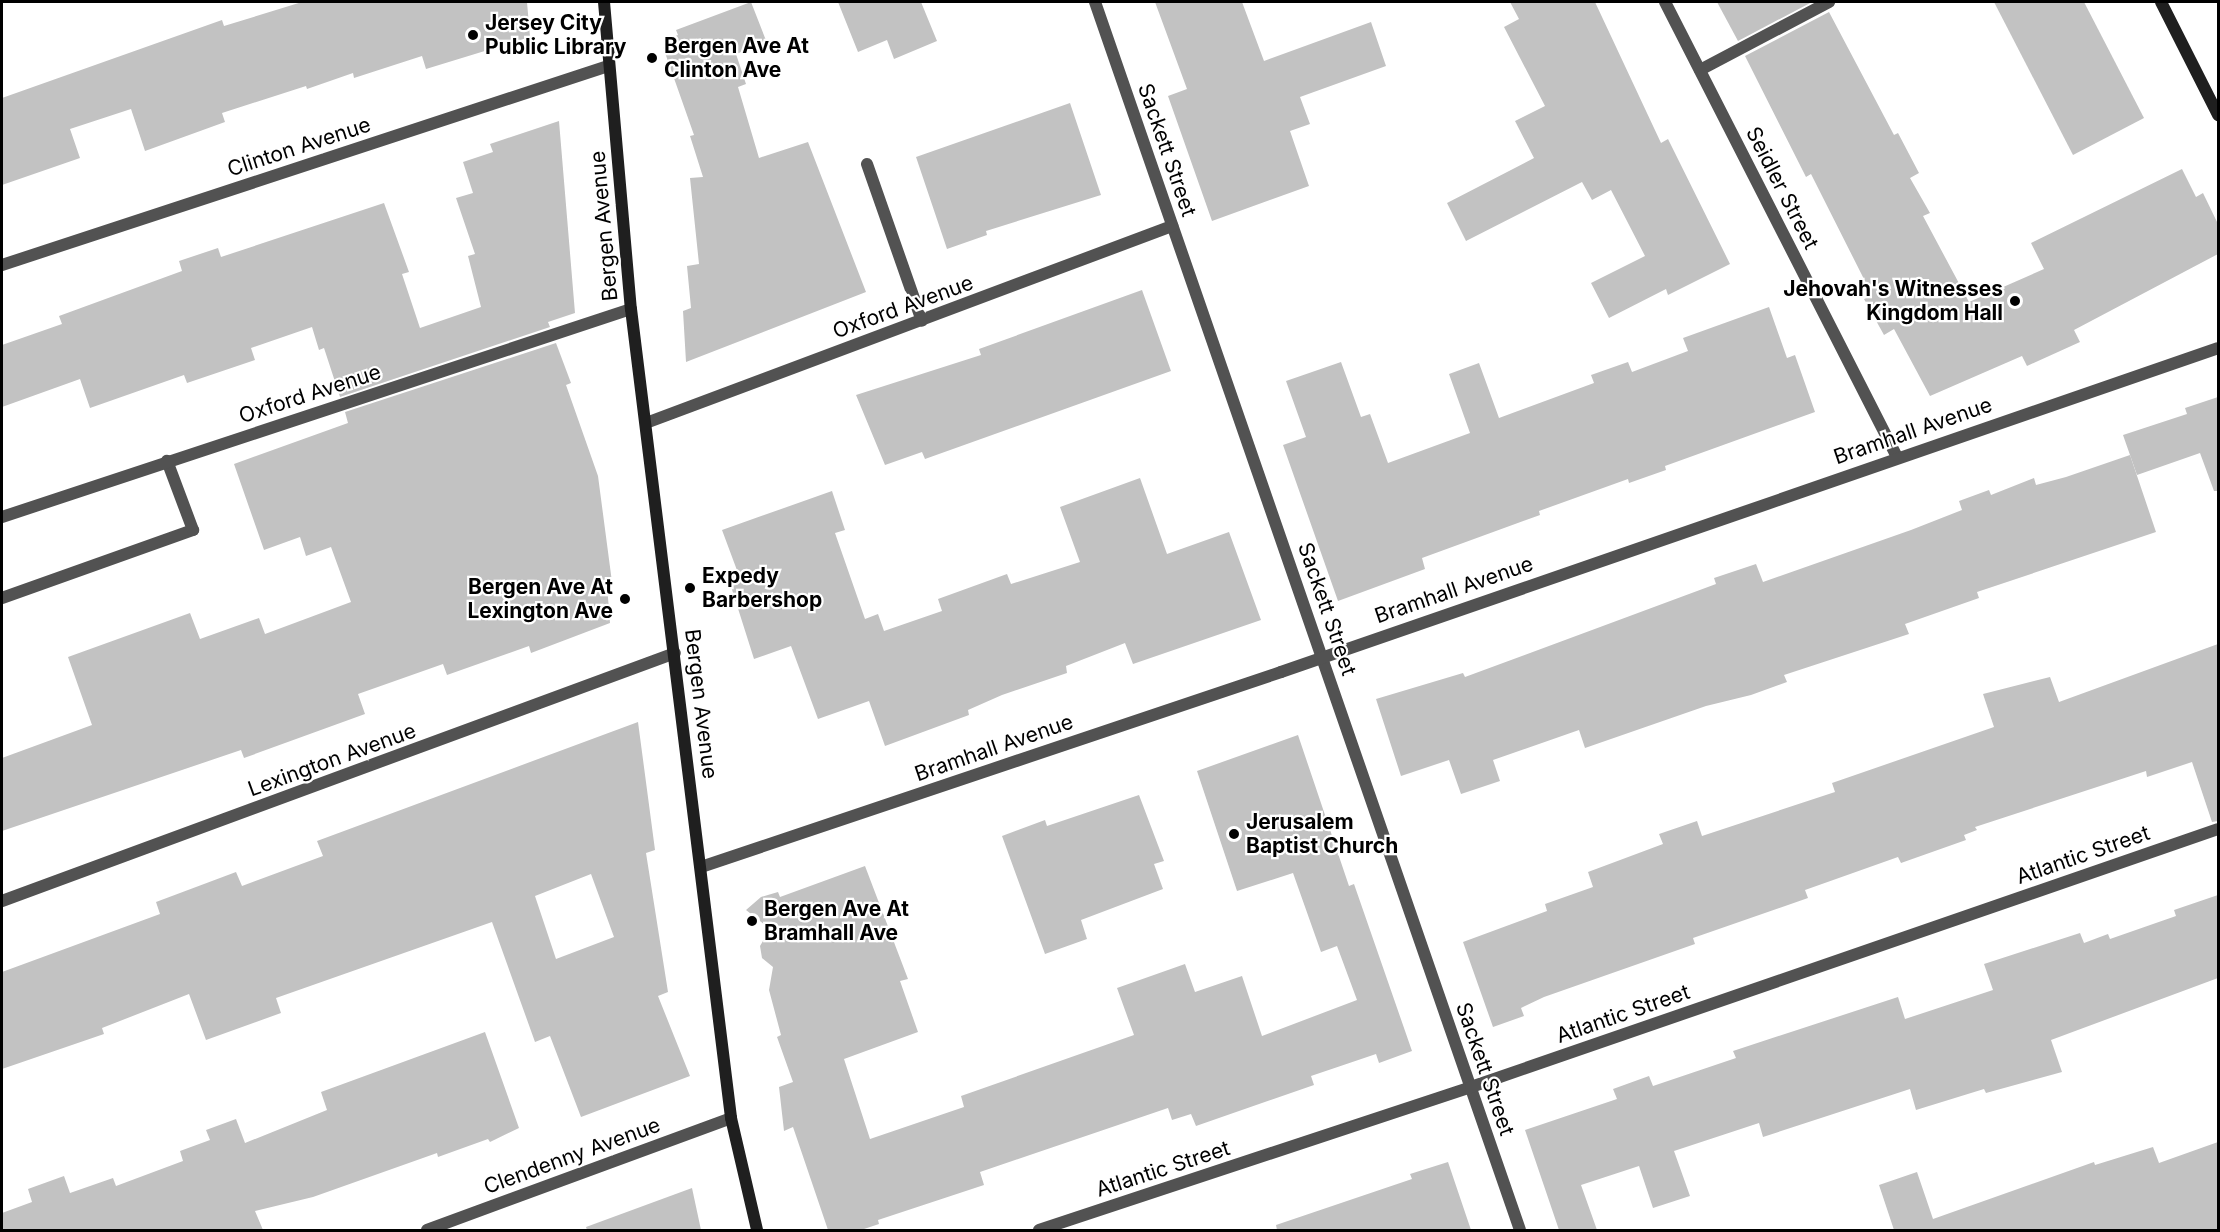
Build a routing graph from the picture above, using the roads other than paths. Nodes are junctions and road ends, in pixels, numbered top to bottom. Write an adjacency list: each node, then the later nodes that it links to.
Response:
1 (604, 2): 6 (street, Bergen Avenue)
2 (1095, 2): 10 (street, Sackett Street)
3 (1665, 2): 7 (street, Seidler Street)
4 (1829, 2): 7 (street)
5 (2161, 2): 8 (street)
6 (608, 66): 11 (street, Clinton Avenue); 12 (street, Bergen Avenue)
7 (1700, 70): 16 (street, Seidler Street)
8 (2218, 115)
9 (867, 164): 13 (street)
10 (1172, 226): 13 (street, Oxford Avenue); 21 (street, Sackett Street)
11 (2, 265)
12 (631, 309): 15 (street, Bergen Avenue); 17 (street, Oxford Avenue)
13 (922, 321): 15 (street, Oxford Avenue)
14 (2218, 348): 16 (street, Bramhall Avenue)
15 (646, 423): 20 (street, Bergen Avenue)
16 (1897, 457): 21 (street, Bramhall Avenue)
17 (167, 461): 18 (street, Oxford Avenue); 19 (street)
18 (2, 518)
19 (2, 598)
20 (675, 654): 23 (street, Bergen Avenue); 24 (street, Lexington Avenue)
21 (1322, 658): 23 (street, Bramhall Avenue); 25 (street, Sackett Street)
22 (2218, 829): 25 (street, Atlantic Street)
23 (701, 867): 26 (street, Bergen Avenue)
24 (2, 901)
25 (1471, 1087): 29 (street, Atlantic Street); 30 (street, Sackett Street)
26 (731, 1118): 27 (street, Clendenny Avenue); 28 (street, Bergen Avenue)
27 (427, 1230)
28 (757, 1230)
29 (1039, 1230)
30 (1520, 1230)

